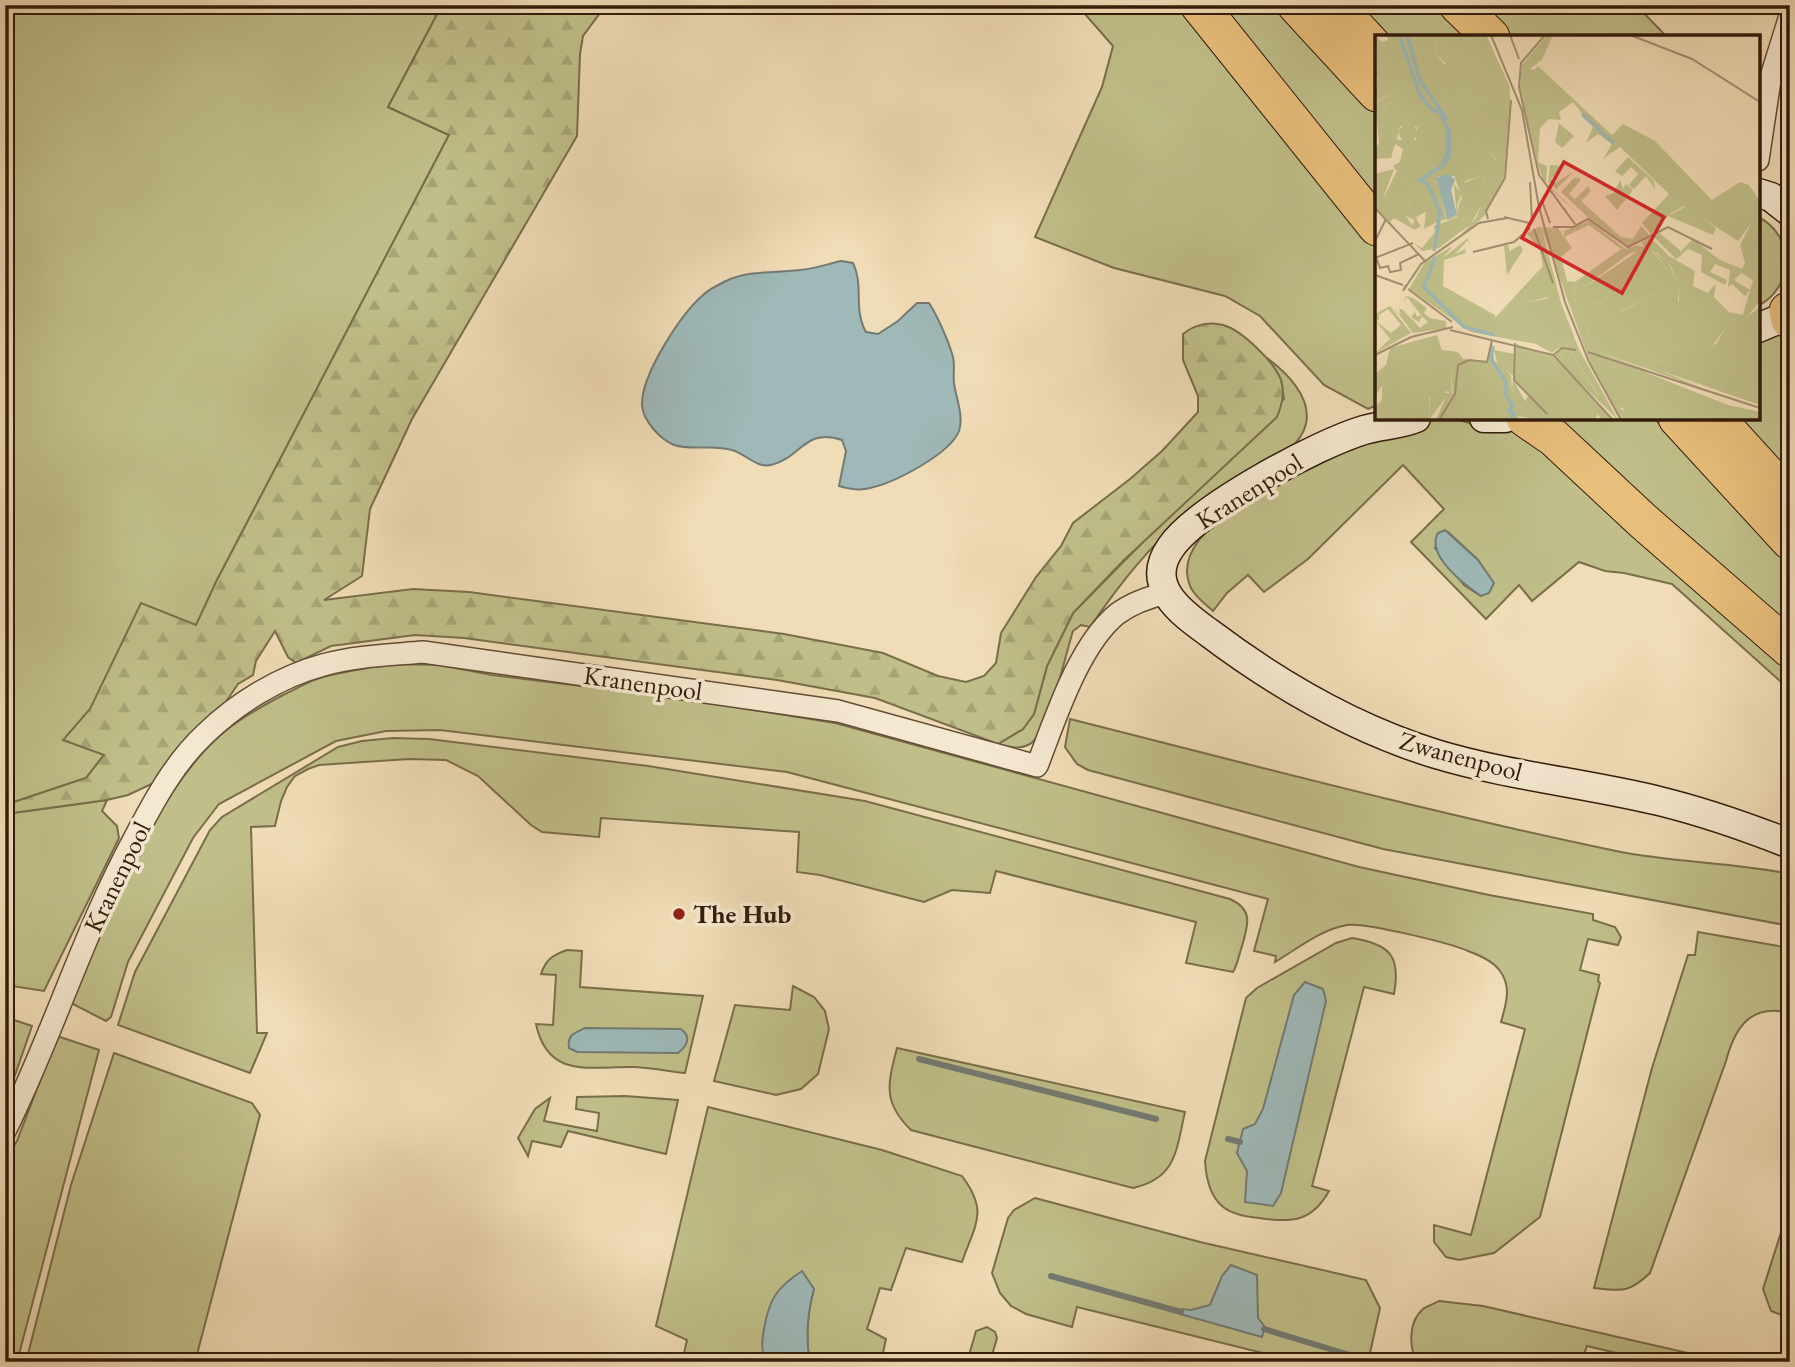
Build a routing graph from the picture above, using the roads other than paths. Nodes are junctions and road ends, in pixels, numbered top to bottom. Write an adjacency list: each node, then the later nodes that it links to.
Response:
1 (1199, 5): 12 (highway)
2 (1296, 5): 8 (highway)
3 (1335, 5): 7 (highway)
4 (1458, 5): 6 (highway)
5 (1790, 16): 9 (street)
6 (1489, 35)
7 (1375, 48)
8 (1375, 91)
9 (1760, 147)
10 (1760, 194): 11 (street)
11 (1790, 212)
12 (1375, 225)
13 (1401, 420): 17 (street, Kranenpool)
14 (1528, 420): 21 (highway)
15 (1679, 420): 19 (highway)
16 (1718, 420): 18 (highway)
17 (1372, 424): 20 (street, Kranenpool)
18 (1790, 499)
19 (1790, 541)
20 (1167, 593): 22 (street, Zwanenpool); 23 (street, Kranenpool)
21 (1790, 649)
22 (1790, 844)
23 (5, 1131)

